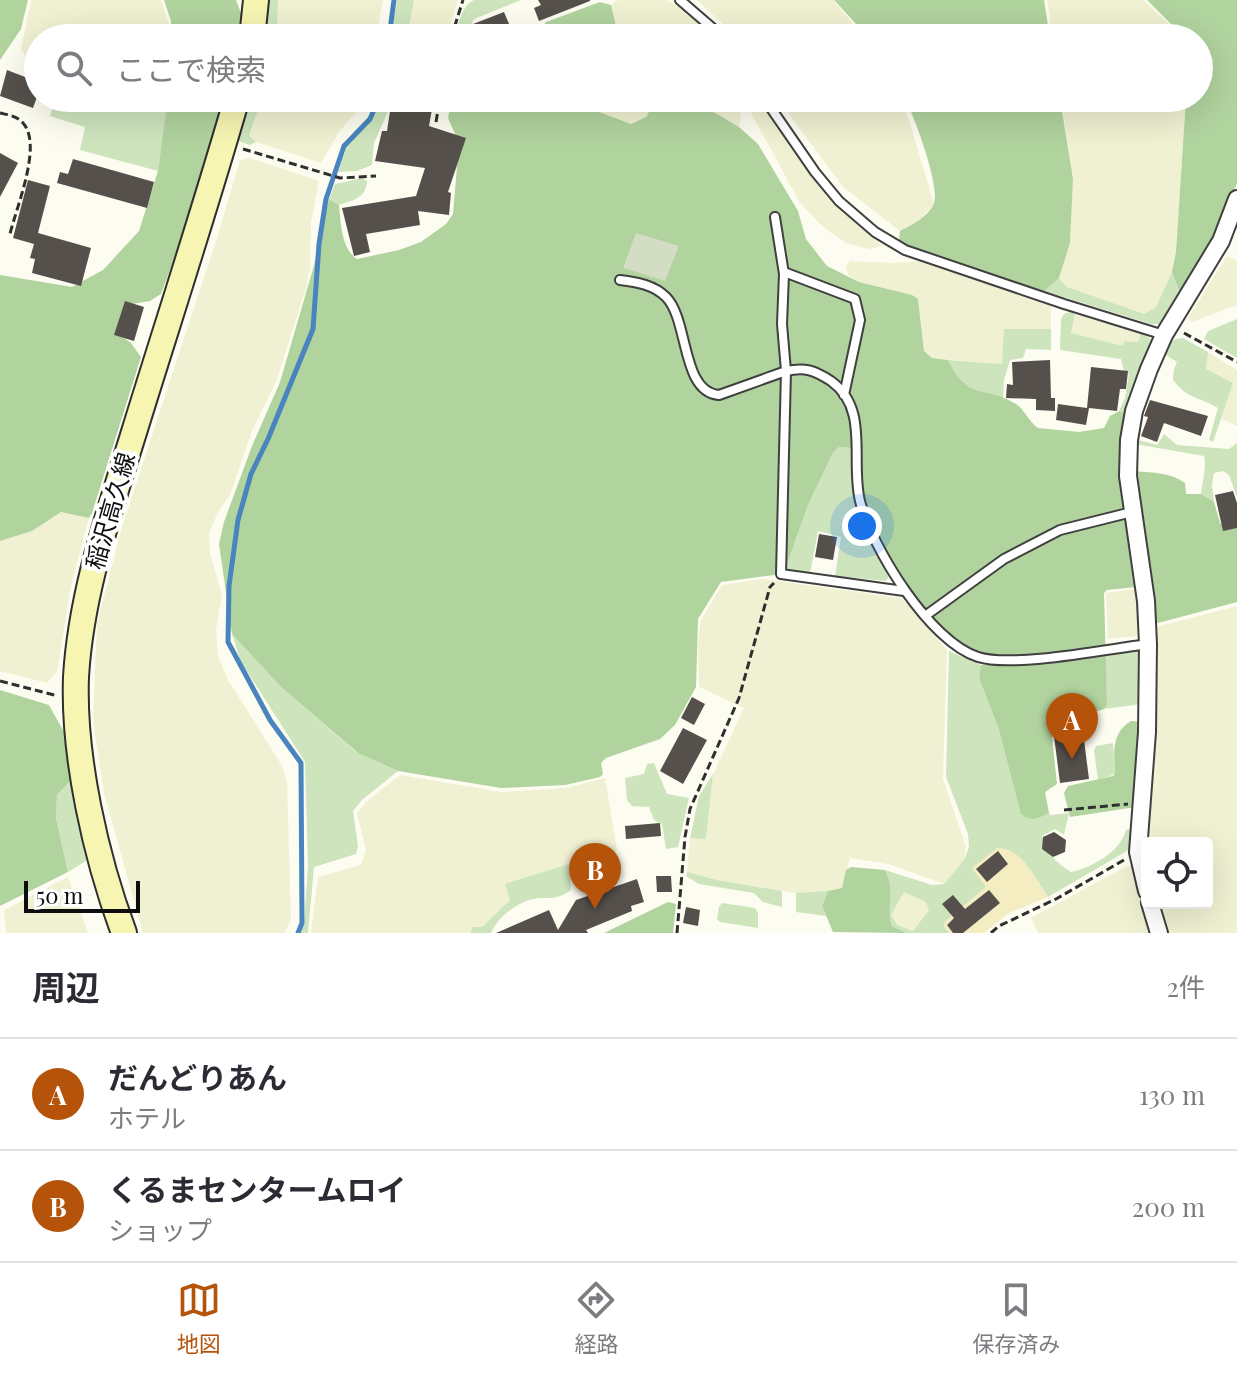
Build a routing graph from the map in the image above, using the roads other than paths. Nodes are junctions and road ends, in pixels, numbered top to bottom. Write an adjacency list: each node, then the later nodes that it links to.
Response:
1 (256, 0): 3 (main road)
2 (680, 0): 4 (lane)
3 (253, 24)
4 (708, 24)
5 (233, 112): 20 (main road, 稲沢高久線)
6 (774, 112): 11 (lane)
7 (1237, 199): 11 (street)
8 (775, 217): 9 (lane)
9 (784, 272): 12 (lane); 13 (lane)
10 (620, 280): 12 (lane)
11 (1167, 330): 14 (street)
12 (786, 371): 13 (lane); 15 (lane)
13 (844, 395): 15 (lane)
14 (1133, 512): 16 (lane); 17 (street)
15 (904, 591): 16 (lane)
16 (925, 616): 17 (lane)
17 (1148, 644): 18 (street)
18 (1141, 865)
19 (1152, 909): 21 (street)
20 (124, 933)
21 (1159, 933)

